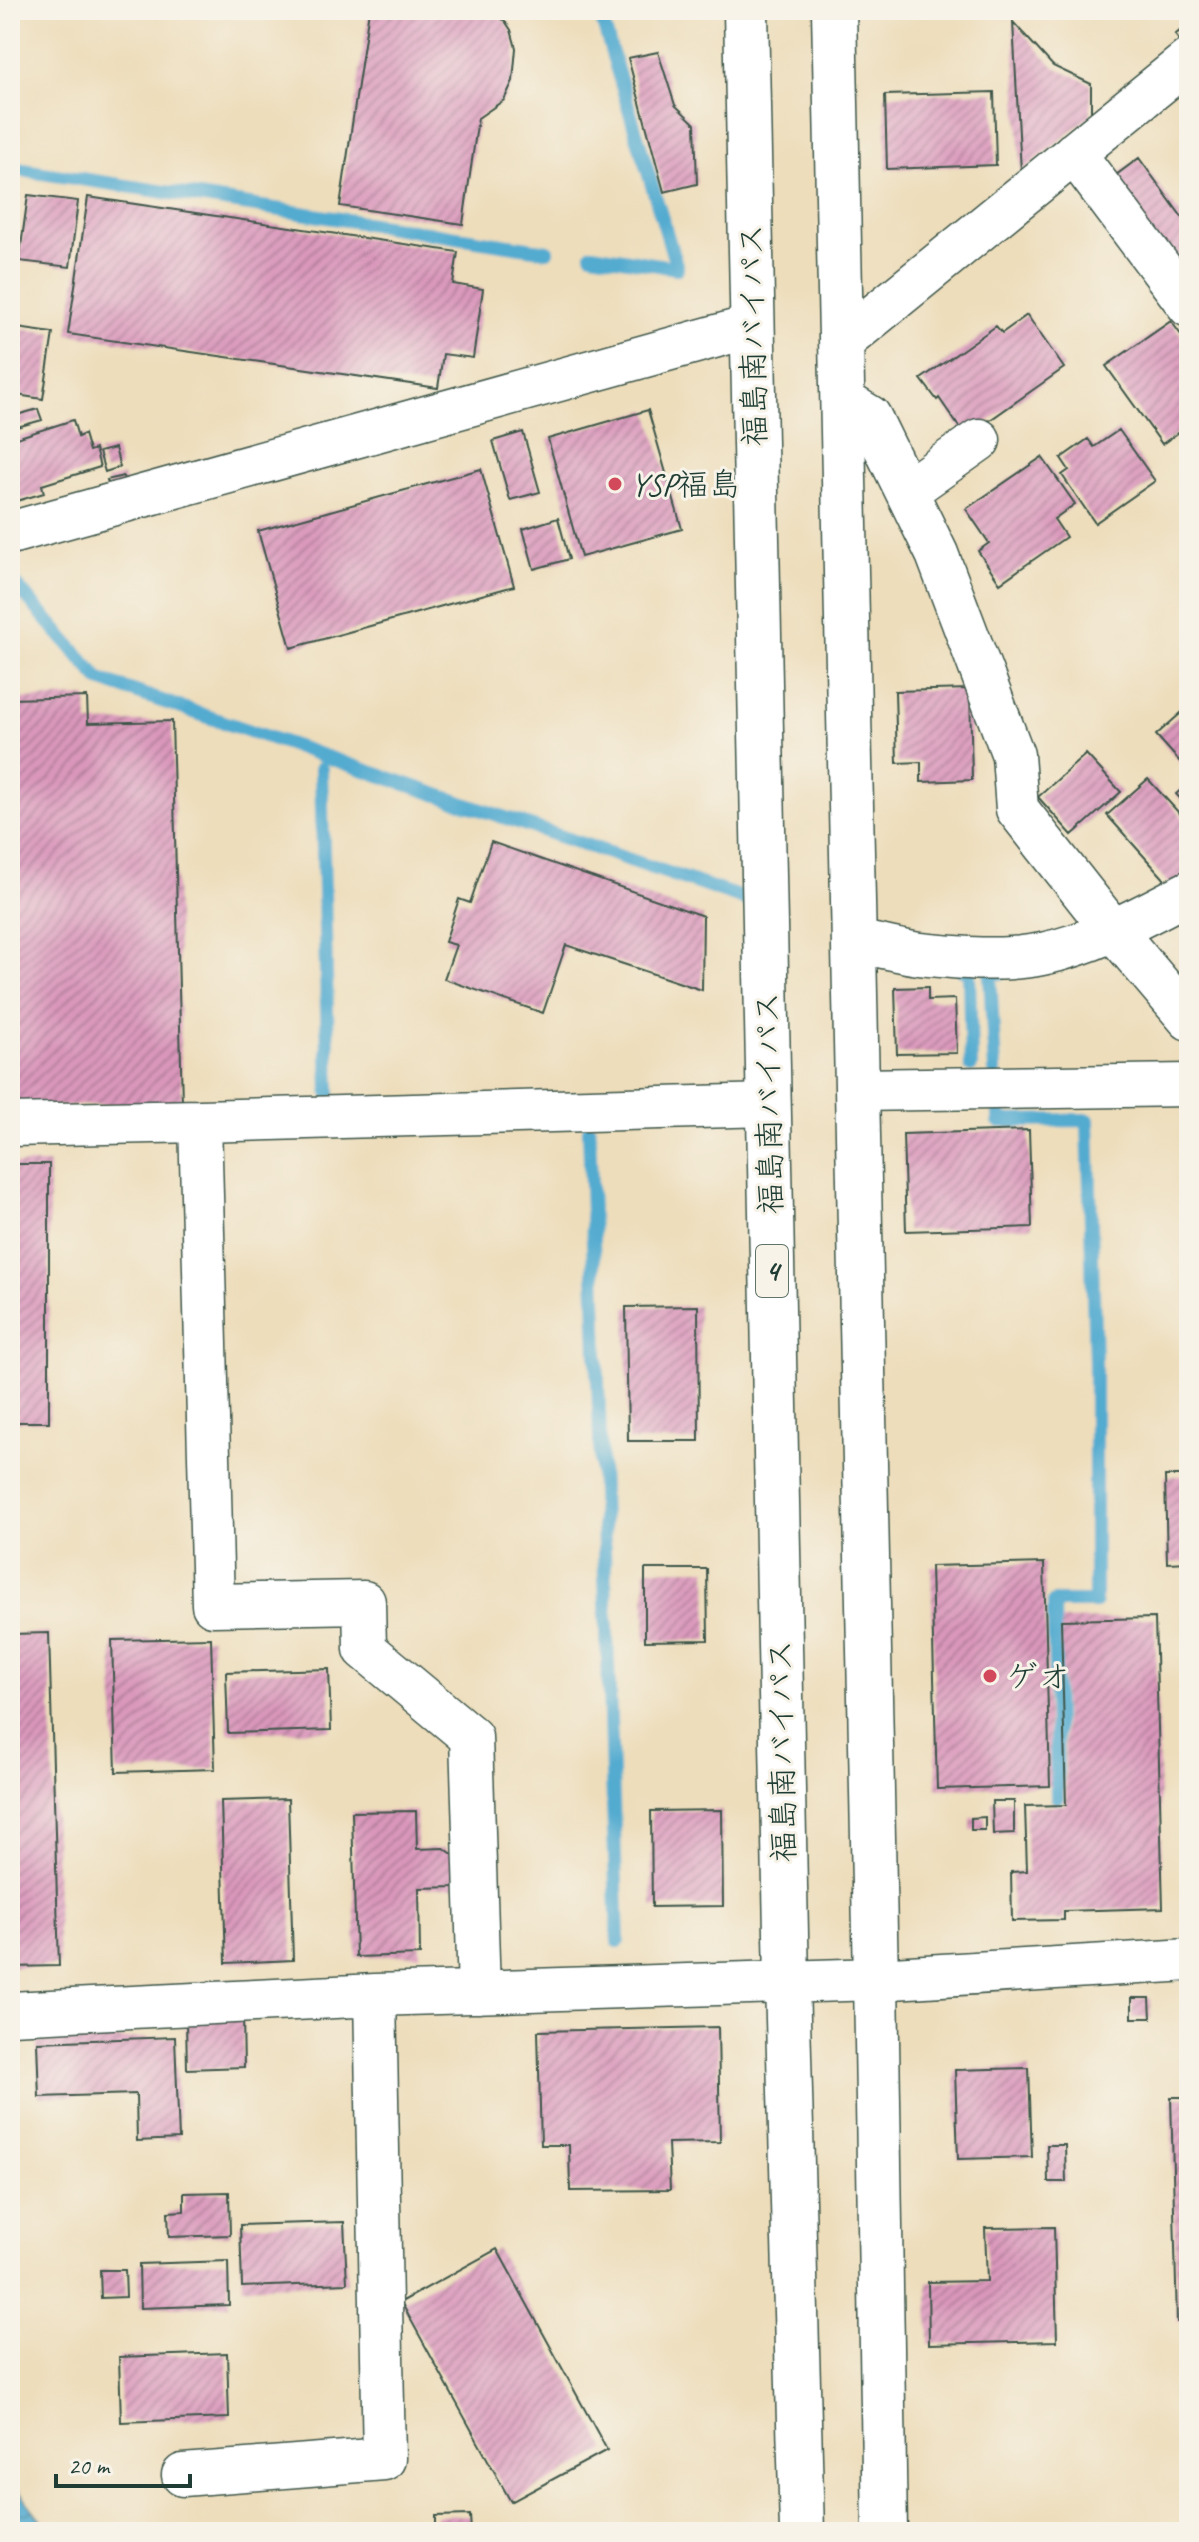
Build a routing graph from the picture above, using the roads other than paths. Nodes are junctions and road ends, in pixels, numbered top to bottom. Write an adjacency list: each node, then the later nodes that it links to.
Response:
1 (746, 10): 6 (highway, 福島南バイパス / 4)
2 (834, 10): 7 (highway)
3 (1189, 60): 4 (street)
4 (1074, 153): 5 (street); 7 (street)
5 (1189, 306)
6 (753, 326): 11 (street); 18 (highway, 福島南バイパス / 4)
7 (841, 343): 8 (highway)
8 (842, 400): 10 (street); 14 (highway)
9 (979, 440): 10 (street)
10 (907, 491): 13 (street)
11 (10, 533)
12 (1189, 892): 13 (street)
13 (1112, 929): 14 (street); 15 (street)
14 (854, 942): 17 (highway)
15 (1189, 1019)
16 (1189, 1085): 17 (street)
17 (857, 1090): 22 (highway)
18 (769, 1105): 19 (street); 23 (highway, 福島南バイパス / 4)
19 (200, 1121): 20 (street); 24 (street)
20 (10, 1125)
21 (1189, 1960): 22 (street)
22 (876, 1979): 23 (street); 29 (highway)
23 (787, 1982): 24 (street); 28 (highway, 福島南バイパス / 4)
24 (479, 1992): 25 (street)
25 (375, 1995): 26 (street); 27 (street)
26 (10, 2013)
27 (183, 2475)
28 (802, 2532)
29 (885, 2532)

